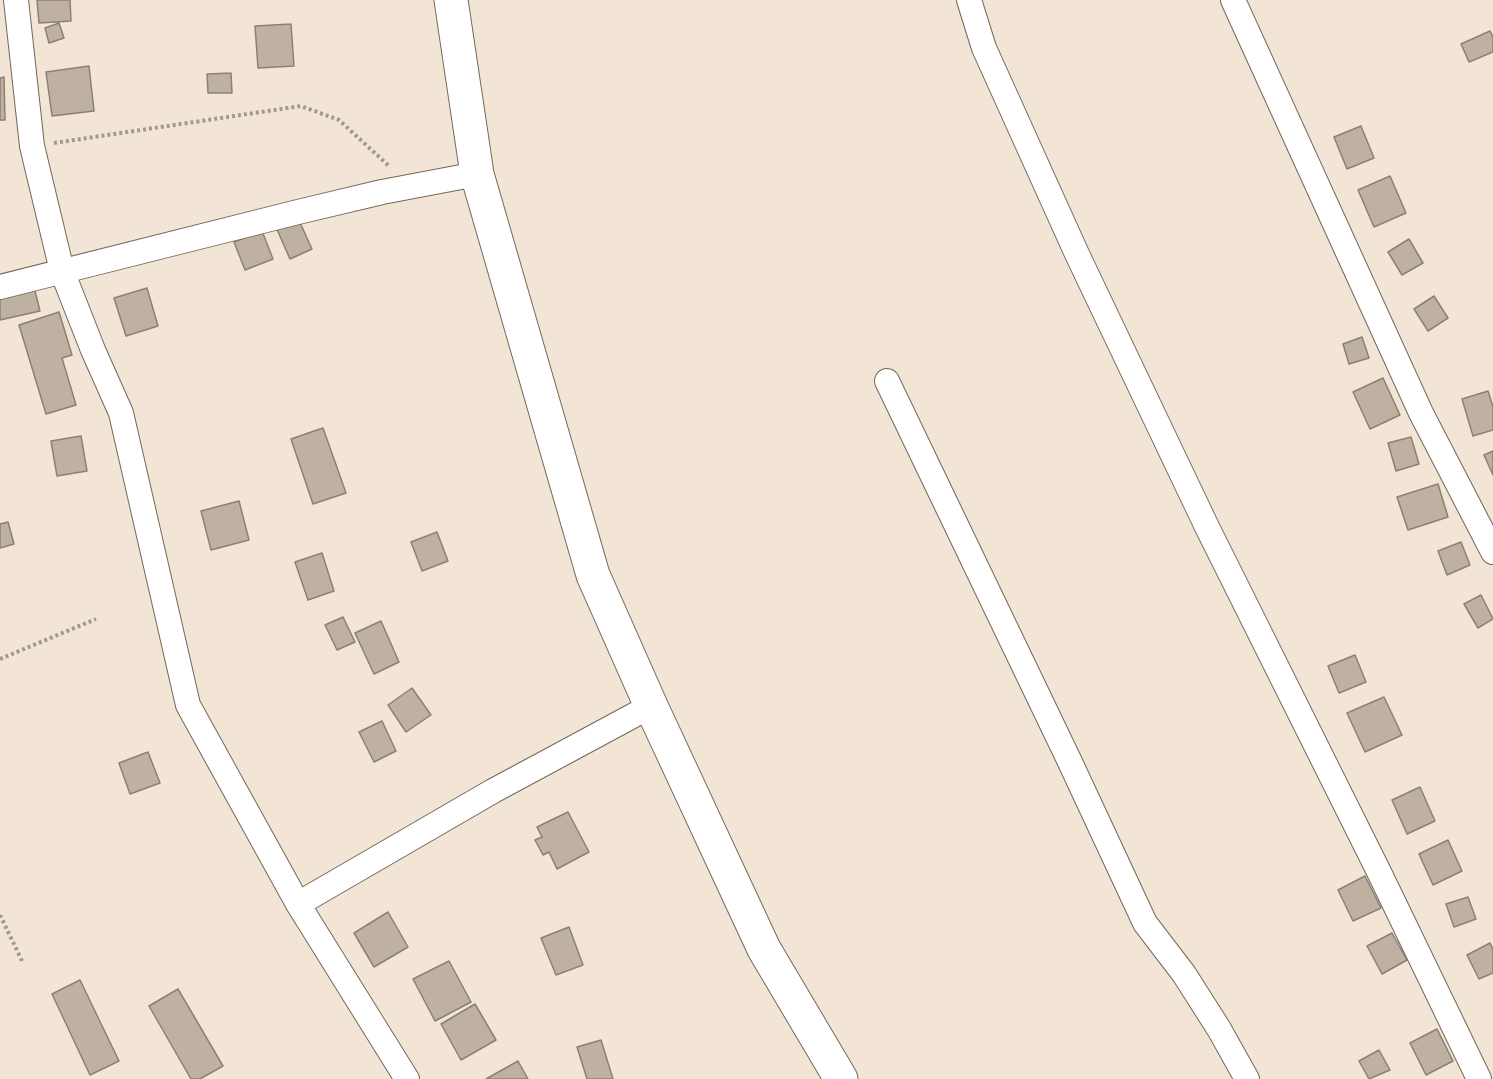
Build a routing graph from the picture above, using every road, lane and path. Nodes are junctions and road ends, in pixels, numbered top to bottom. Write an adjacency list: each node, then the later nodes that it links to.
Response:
1 (16, 0): 5 (street)
2 (451, 0): 6 (main road)
3 (969, 0): 21 (street)
4 (1233, 0): 11 (street)
5 (32, 147): 7 (path); 8 (street)
6 (477, 174): 7 (street); 14 (main road)
7 (412, 186): 8 (street)
8 (63, 271): 9 (street); 15 (street)
9 (0, 287)
10 (886, 381): 20 (street)
11 (1493, 552)
12 (96, 619): 13 (path)
13 (0, 659)
14 (651, 706): 15 (street); 19 (main road)
15 (298, 904): 18 (street)
16 (0, 915): 17 (path)
17 (23, 963)
18 (406, 1079)
19 (841, 1079)
20 (1247, 1079)
21 (1479, 1079)

